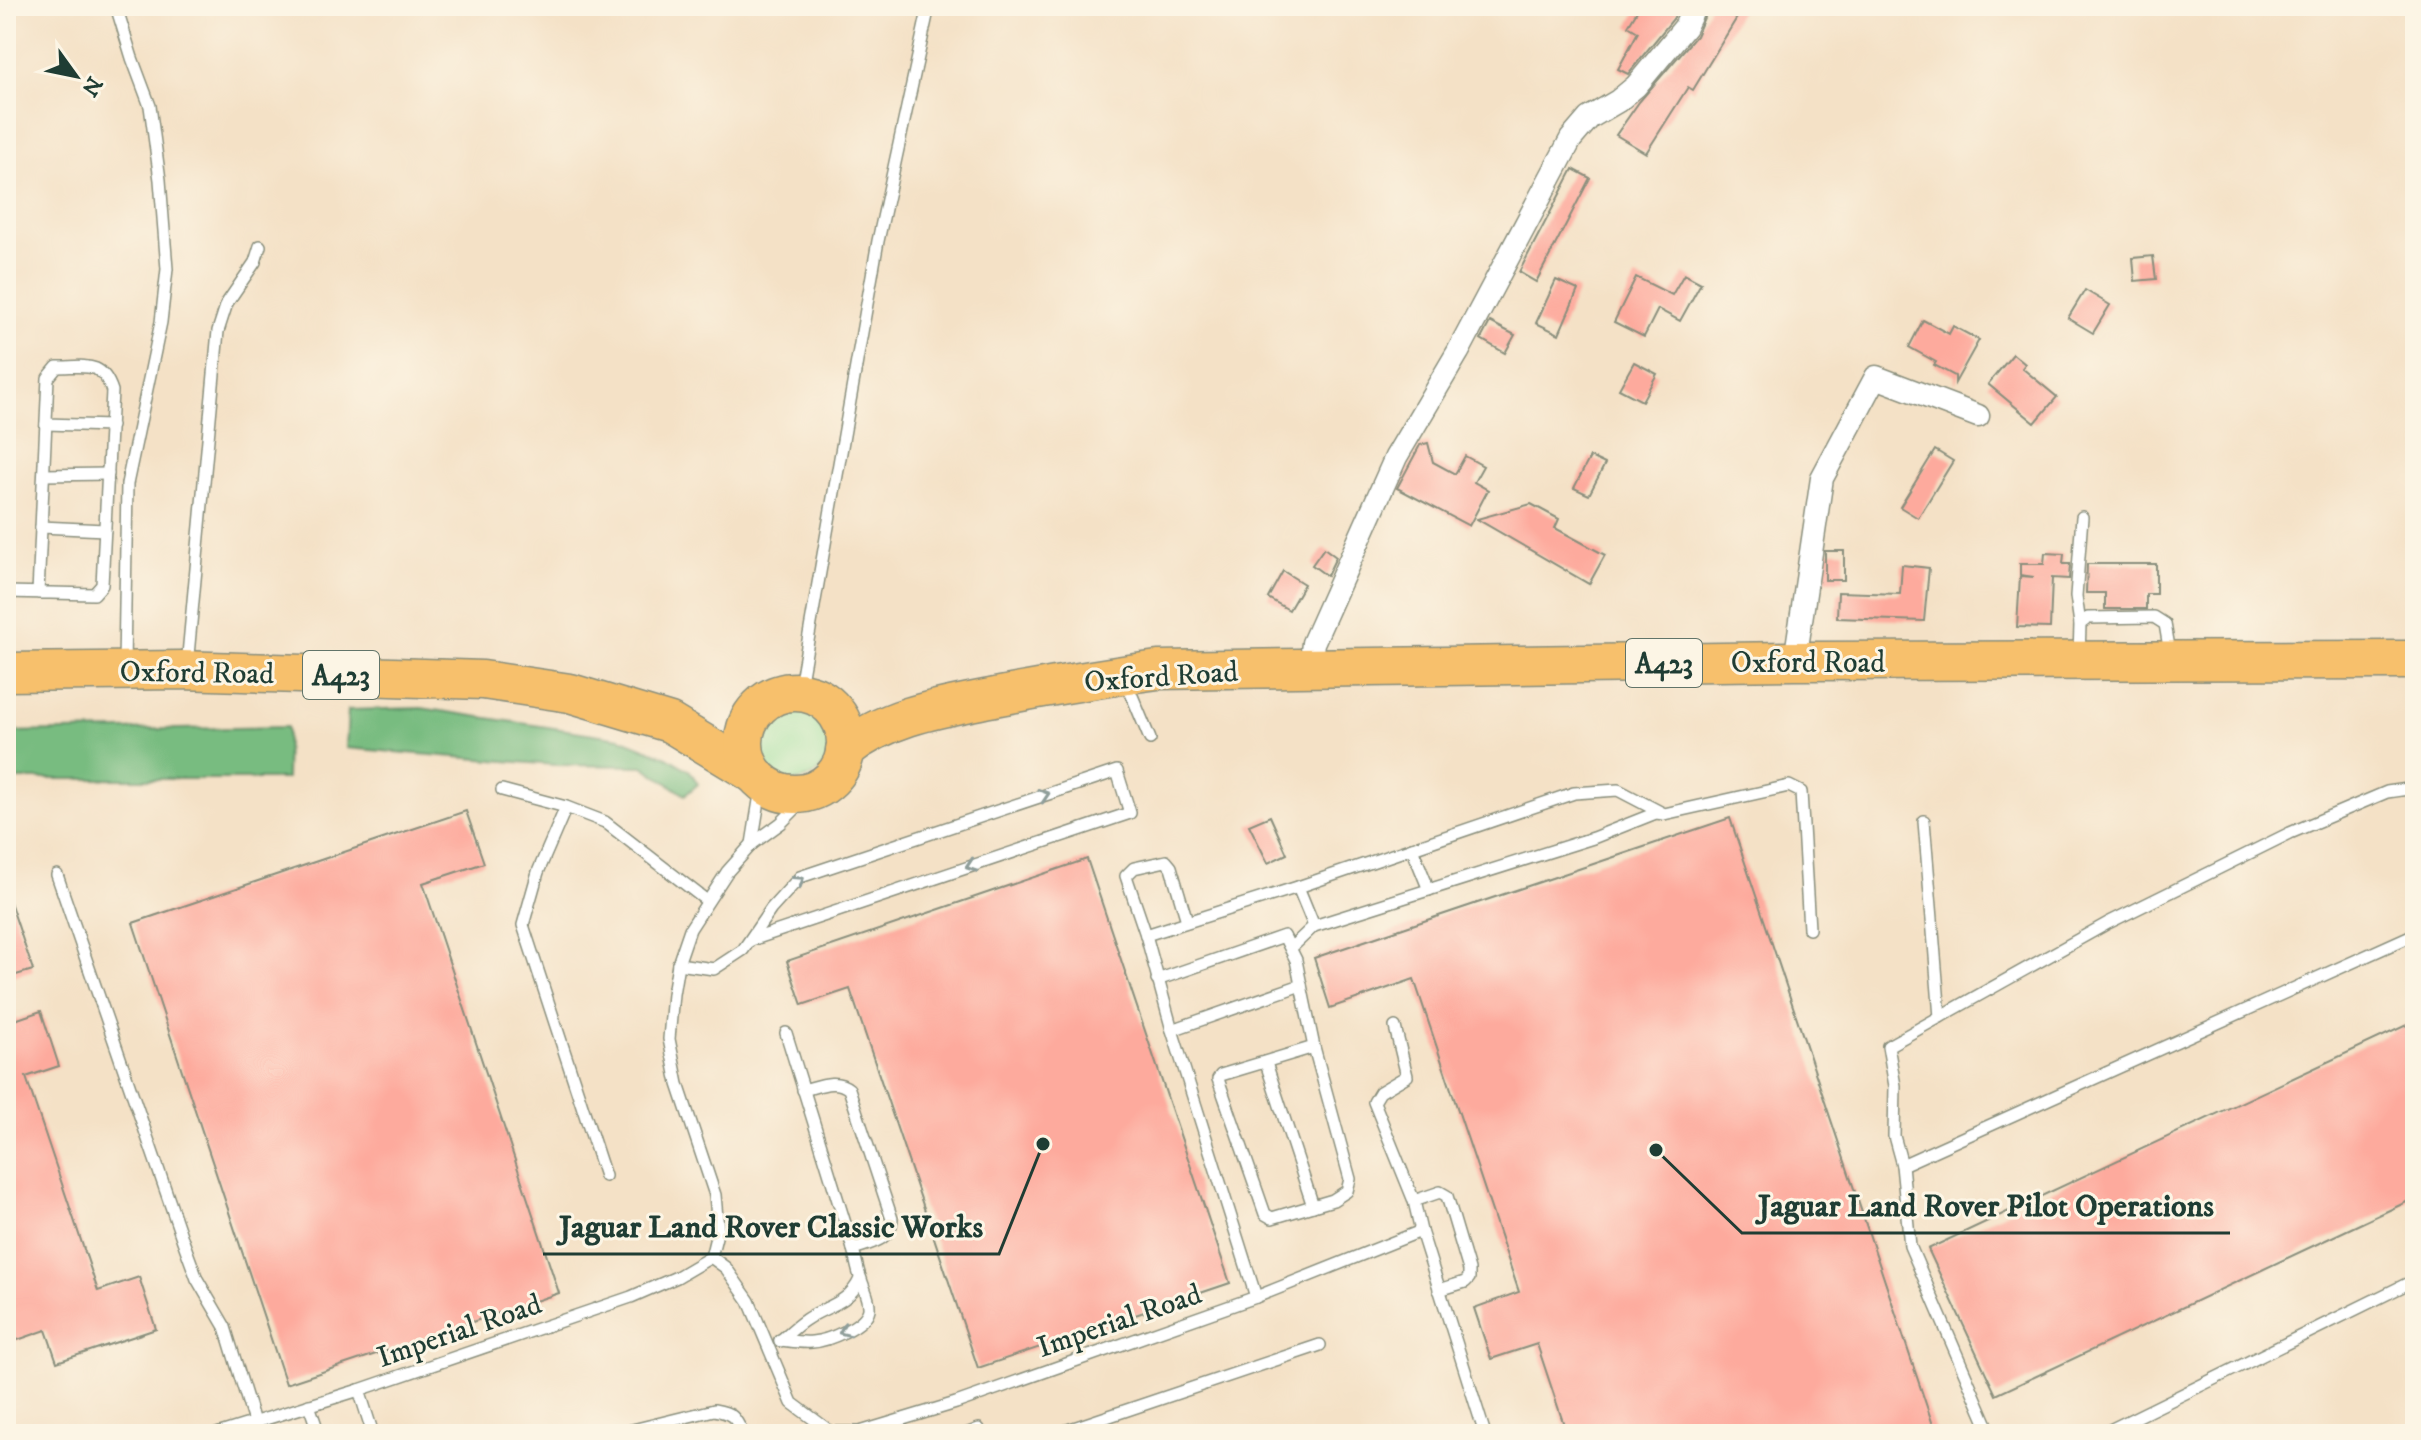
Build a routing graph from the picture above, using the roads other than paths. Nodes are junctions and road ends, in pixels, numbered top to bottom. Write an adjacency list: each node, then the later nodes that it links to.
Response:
1 (116, 6): 13 (lane)
2 (929, 6): 26 (lane)
3 (1695, 6): 21 (street)
4 (260, 246): 22 (lane)
5 (1978, 416): 18 (street)
6 (46, 424): 7 (lane); 7 (lane); 9 (lane)
7 (111, 426): 8 (lane)
8 (108, 474): 9 (lane); 12 (lane)
9 (44, 475): 11 (lane)
10 (2082, 517): 16 (lane)
11 (41, 527): 12 (lane); 15 (lane)
12 (105, 531): 13 (lane); 15 (lane)
13 (126, 533): 23 (lane)
14 (6, 592): 15 (lane)
15 (38, 593)
16 (2080, 624): 19 (lane); 20 (lane)
17 (2414, 659): 20 (highway, Oxford Road / A423)
18 (1795, 661): 19 (highway, Oxford Road / A423); 21 (highway, Oxford Road / A423)
19 (2079, 661): 20 (highway, Oxford Road / A423)
20 (2171, 661)
21 (1310, 668): 25 (highway, Oxford Road / A423)
22 (187, 670): 23 (highway, Oxford Road / A423); 29 (highway, Oxford Road / A423)
23 (124, 671): 24 (highway, Oxford Road / A423)
24 (6, 672)
25 (1123, 675): 28 (highway, Oxford Road / A423); 30 (lane)
26 (810, 695): 27 (highway); 28 (highway, Oxford Road / A423); 31 (highway)
27 (760, 705): 29 (highway, Oxford Road / A423); 32 (highway)
28 (920, 712): 31 (highway, Oxford Road / A423)
29 (670, 723): 32 (highway, Oxford Road / A423)
30 (1150, 739)
31 (845, 750): 34 (highway)
32 (758, 778): 34 (highway); 39 (lane)
33 (2415, 788): 55 (lane)
34 (815, 789): 39 (lane)
35 (502, 790): 36 (lane)
36 (566, 807): 44 (lane); 63 (lane)
37 (1664, 814): 40 (lane); 43 (lane); 47 (lane)
38 (1924, 821): 55 (lane)
39 (752, 844): 44 (lane)
40 (1412, 848): 42 (lane); 43 (lane)
41 (57, 875): 78 (lane)
42 (1298, 887): 45 (lane); 46 (lane)
43 (1429, 890): 46 (lane)
44 (707, 901): 52 (lane)
45 (1187, 921): 49 (lane); 49 (lane)
46 (1314, 926): 51 (lane)
47 (1809, 929)
48 (2415, 934): 62 (lane)
49 (1146, 935): 53 (lane)
50 (751, 940): 50 (lane, one-way to 50); 52 (lane)
51 (1291, 948): 53 (lane); 54 (lane)
52 (678, 964): 68 (lane)
53 (1157, 980): 57 (lane)
54 (1301, 985): 57 (lane); 59 (lane)
55 (1940, 1017): 62 (lane)
56 (1395, 1027): 64 (lane)
57 (1172, 1030): 72 (lane)
58 (786, 1033): 61 (lane)
59 (1314, 1047): 60 (lane); 65 (lane)
60 (1266, 1063): 65 (lane); 65 (lane)
61 (803, 1090): 67 (lane); 67 (lane)
62 (1902, 1165): 89 (lane)
63 (605, 1176)
64 (1414, 1201): 66 (lane); 71 (lane)
65 (1313, 1206)
66 (1421, 1231): 71 (lane); 72 (lane, Imperial Road)
67 (853, 1249): 69 (lane)
68 (711, 1257): 75 (lane, Imperial Road); 76 (lane, Imperial Road)
69 (860, 1279): 73 (lane); 73 (lane, one-way to 73)
70 (2415, 1280): 90 (lane)
71 (1439, 1290): 88 (lane)
72 (1256, 1297): 79 (lane, Imperial Road)
73 (780, 1340): 75 (lane)
74 (1320, 1345): 87 (lane)
75 (770, 1349): 79 (lane, Imperial Road)
76 (359, 1390): 77 (lane, Imperial Road); 82 (lane)
77 (309, 1405): 78 (lane, Imperial Road); 81 (lane)
78 (254, 1422): 80 (lane, Imperial Road)
79 (831, 1433)
80 (217, 1434)
81 (319, 1434)
82 (373, 1434)
83 (616, 1434): 84 (lane)
84 (743, 1434)
85 (966, 1434): 86 (lane)
86 (981, 1434)
87 (1056, 1434)
88 (1485, 1434)
89 (1991, 1434)
90 (2102, 1434)

